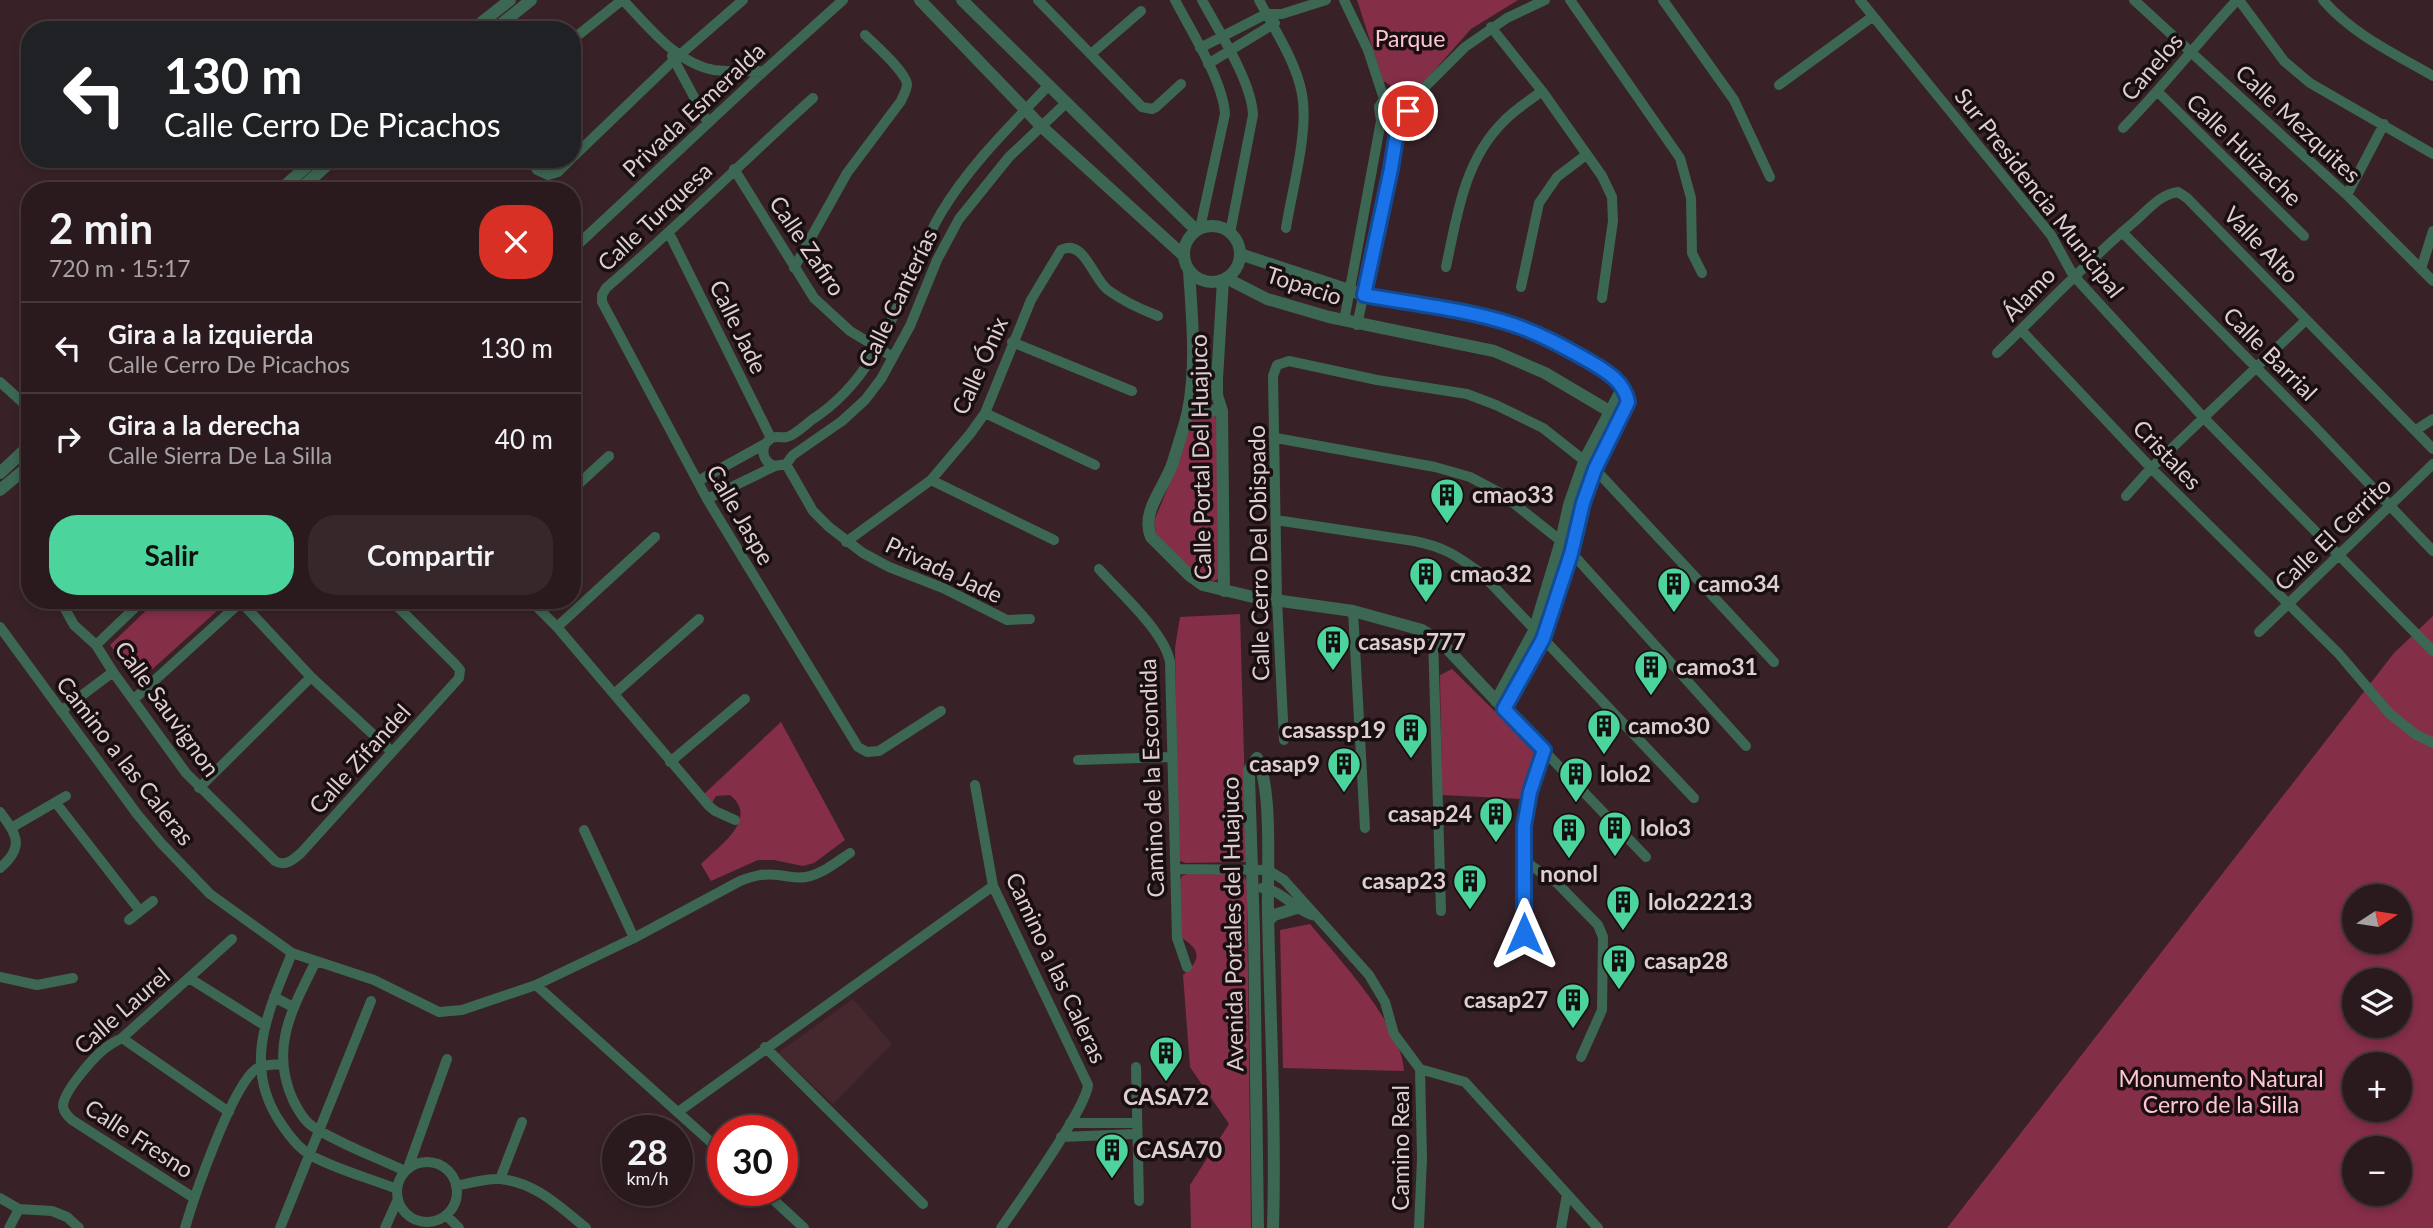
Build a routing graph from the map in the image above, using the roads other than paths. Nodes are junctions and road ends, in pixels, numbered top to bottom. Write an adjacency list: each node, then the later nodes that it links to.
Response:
1 (510, 0): 25 (street)
2 (531, 0): 26 (street)
3 (622, 0): 29 (street); 35 (street)
4 (743, 0): 35 (street)
5 (843, 0): 38 (street, Privada Esmeralda)
6 (920, 0): 51 (street)
7 (962, 0): 43 (street)
8 (1038, 0): 36 (street)
9 (1175, 0): 32 (street)
10 (1202, 0): 31 (street)
11 (1259, 0): 22 (street)
12 (1326, 0): 23 (street)
13 (1344, 0): 47 (street)
14 (1545, 0): 28 (street)
15 (1570, 0): 89 (street)
16 (1663, 0): 68 (street)
17 (1860, 0): 24 (street, Sur Presidencia Municipal)
18 (2134, 0): 33 (street, Calle Mezquites)
19 (2238, 0): 33 (street, Canelos); 54 (street)
20 (2323, 0): 40 (street)
21 (1141, 11): 36 (street)
22 (1266, 14): 23 (street); 27 (street); 31 (street)
23 (1282, 14): 27 (street)
24 (1872, 17): 42 (street); 90 (street, Sur Presidencia Municipal)
25 (483, 21)
26 (505, 21)
27 (1273, 26): 34 (street); 74 (street)
28 (1491, 27): 44 (street); 49 (street)
29 (581, 33)
30 (865, 34): 86 (street)
31 (1222, 37): 32 (street); 34 (street)
32 (1200, 48): 37 (street)
33 (2190, 51): 45 (street, Canelos); 71 (street, Calle Mezquites)
34 (1230, 52): 37 (street); 78 (street)
35 (675, 54): 39 (street); 50 (street); 59 (street)
36 (1091, 54): 41 (street)
37 (1208, 64): 73 (street)
38 (764, 71): 39 (street); 53 (street, Privada Esmeralda)
39 (734, 72): 50 (street)
40 (2433, 76)
41 (1181, 84)
42 (1779, 85)
43 (1048, 86): 48 (street); 51 (street, Calle Canterías)
44 (1542, 91): 61 (street); 85 (street)
45 (2158, 92): 57 (street, Canelos); 79 (street, Calle Huizache)
46 (813, 98): 67 (street, Calle Turquesa)
47 (1384, 99): 49 (street); 52 (street)
48 (1065, 104): 56 (street, Calle Canterías); 73 (street)
49 (1407, 105): 55 (street)
50 (699, 106): 53 (street)
51 (1026, 110): 56 (street); 58 (street, Calle Canterías)
52 (1381, 121): 55 (street); 81 (street)
53 (708, 123): 80 (street, Privada Esmeralda)
54 (2384, 124): 60 (street); 71 (street)
55 (1398, 125): 82 (street)
56 (1042, 127): 62 (street, Calle Canterías); 84 (street)
57 (2123, 128)
58 (995, 143): 62 (street); 106 (street, Calle Canterías)
59 (581, 150)
60 (2433, 154)
61 (1586, 155): 93 (street); 97 (street)
62 (1009, 156): 108 (street, Calle Canterías)
63 (305, 168): 69 (street)
64 (324, 168): 70 (street)
65 (536, 168): 66 (street)
66 (562, 168)
67 (734, 169): 77 (street, Calle Turquesa); 86 (street, Calle Zafiro)
68 (1770, 177)
69 (289, 182)
70 (308, 182)
71 (2347, 195): 87 (street, Calle Mezquites)
72 (2187, 198): 75 (street, Álamo); 99 (street, Valle Alto)
73 (1198, 229): 78 (street); 84 (street)
74 (1286, 229)
75 (2122, 232): 90 (street, Álamo); 109 (street, Calle Barrial)
76 (2433, 232): 87 (street)
77 (669, 233): 95 (street, Calle Turquesa); 124 (street, Calle Jade)
78 (1230, 233): 83 (street)
79 (2304, 236)
80 (581, 242)
81 (1358, 243): 82 (street); 94 (street)
82 (1373, 247): 96 (street)
83 (1240, 254): 91 (street); 94 (street, Topacio)
84 (1183, 255): 88 (street)
85 (1446, 267)
86 (794, 268): 106 (street, Calle Zafiro)
87 (2421, 269): 92 (street, Calle Mezquites)
88 (1189, 271): 91 (street); 103 (street, Calle Portal Del Huajuco)
89 (1702, 273)
90 (2073, 275): 102 (street, Álamo); 119 (street, Sur Presidencia Municipal)
91 (1225, 279): 100 (street, Topacio); 104 (street, Calle Portal Del Huajuco)
92 (2433, 281)
93 (1521, 287)
94 (1349, 290): 96 (street, Topacio); 100 (street)
95 (602, 295): 138 (street, Calle Jaspe)
96 (1364, 295): 101 (street); 118 (street, Topacio)
97 (1602, 298)
98 (1157, 316): 105 (street, Calle Ónix)
99 (2306, 320): 109 (street); 121 (street, Valle Alto)
100 (1344, 321): 101 (street, Topacio)
101 (1357, 325): 118 (street, Topacio)
102 (2021, 330): 107 (street, Álamo); 133 (street, Cristales)
103 (1193, 336): 104 (street); 111 (street, Calle Portal Del Huajuco)
104 (1219, 339): 110 (street, Calle Portal Del Huajuco)
105 (1012, 342): 113 (street); 117 (street, Calle Ónix)
106 (880, 347): 108 (street, Calle Zafiro); 122 (street, Calle Canterías)
107 (1997, 353)
108 (893, 357): 127 (street, Calle Canterías)
109 (2257, 367): 119 (street); 143 (street, Calle Barrial)
110 (1217, 379): 111 (street); 116 (street, Calle Portal Del Huajuco)
111 (1191, 380): 115 (street, Calle Portal Del Huajuco)
112 (0, 382): 114 (street)
113 (1132, 391)
114 (21, 401)
115 (1188, 409): 116 (street); 153 (street, Calle Portal Del Huajuco)
116 (1223, 411): 153 (street, Calle Portal Del Huajuco)
117 (985, 413): 132 (street); 137 (street, Calle Ónix)
118 (1615, 415): 129 (street); 134 (street)
119 (2204, 418): 133 (street); 151 (street, Sur Presidencia Municipal)
120 (2433, 419): 121 (street)
121 (2416, 430): 125 (street, Valle Alto)
122 (786, 438): 124 (street); 127 (street)
123 (1276, 438): 129 (street, Calle Cerro Del Obispado); 144 (street, Calle Cerro Del Obispado); 147 (street)
124 (768, 441): 131 (street, Calle Jade); 138 (street)
125 (2433, 449)
126 (21, 453): 136 (street)
127 (793, 455): 131 (street, Calle Canterías)
128 (608, 456): 139 (street)
129 (1585, 459): 134 (street); 147 (street)
130 (2433, 464): 143 (street, Calle El Cerrito)
131 (781, 465): 142 (street, Calle Canterías); 148 (street, Calle Jade)
132 (1095, 465)
133 (2151, 468): 141 (street); 156 (street, Cristales)
134 (1595, 469): 150 (street); 174 (street)
135 (21, 472): 140 (street)
136 (0, 473)
137 (931, 480): 146 (street); 148 (street, Calle Ónix)
138 (698, 481): 142 (street, Calle Jaspe)
139 (581, 482)
140 (0, 490)
141 (2126, 496)
142 (707, 499): 181 (street, Calle Jaspe)
143 (2389, 505): 149 (street, Calle Barrial); 151 (street, Calle El Cerrito)
144 (1276, 520): 154 (street, Calle Cerro Del Obispado); 170 (street)
145 (655, 537): 155 (street)
146 (1054, 540)
147 (1561, 541): 150 (street); 170 (street)
148 (846, 542): 166 (street, Privada Jade)
149 (2433, 551)
150 (1571, 554): 170 (street); 185 (street)
151 (2339, 557): 156 (street, Calle El Cerrito); 173 (street, Sur Presidencia Municipal)
152 (1099, 569): 188 (street, Camino de la Escondida)
153 (1224, 591): 154 (street)
154 (1277, 600): 164 (street); 183 (street, Calle Cerro Del Obispado)
155 (581, 605)
156 (2288, 606): 169 (street, Calle El Cerrito); 184 (street, Cristales)
157 (65, 609): 172 (street, Calle Sauvignon)
158 (134, 609): 172 (street)
159 (233, 609): 179 (street)
160 (249, 609): 176 (street)
161 (399, 609): 187 (street, Calle Zifandel)
162 (539, 609): 168 (street)
163 (577, 609): 168 (street)
164 (1353, 611): 171 (street); 199 (street)
165 (699, 619): 177 (street)
166 (1030, 619)
167 (0, 627): 182 (street, Camino a las Caleras)
168 (557, 627): 177 (street)
169 (2259, 632)
170 (1538, 635): 180 (street); 194 (street)
171 (1433, 636): 180 (street); 215 (street)
172 (96, 645): 175 (street, Calle Sauvignon)
173 (2433, 651)
174 (1774, 662)
175 (113, 672): 179 (street, Calle Sauvignon); 182 (street)
176 (311, 677): 187 (street); 192 (street)
177 (614, 694): 190 (street)
178 (745, 699): 190 (street)
179 (133, 700): 192 (street, Calle Sauvignon)
180 (1500, 705): 186 (street)
181 (941, 710)
182 (61, 711): 222 (street, Camino a las Caleras)
183 (1284, 740)
184 (2433, 743)
185 (1746, 746)
186 (1544, 750): 202 (street); 203 (street)
187 (391, 751): 204 (street, Calle Zifandel)
188 (1172, 757): 189 (street); 206 (street, Camino de la Escondida)
189 (1078, 760)
190 (670, 762): 197 (street)
191 (975, 785): 209 (street, Camino a las Caleras)
192 (199, 788): 204 (street, Calle Sauvignon)
193 (66, 796): 195 (street)
194 (1694, 798)
195 (56, 803): 198 (street); 214 (street)
196 (0, 812): 198 (street)
197 (735, 820)
198 (11, 828): 205 (street)
199 (1365, 828)
200 (584, 830): 220 (street)
201 (850, 853): 220 (street, Camino a las Caleras)
202 (1646, 857)
203 (1524, 862): 219 (street); 235 (street)
204 (282, 864)
205 (0, 868)
206 (1175, 869): 207 (street); 224 (street, Camino de la Escondida)
207 (1252, 869): 208 (street); 208 (street, Avenida Portales del Huajuco); 210 (street, Avenida Portales del Huajuco)
208 (1268, 870): 211 (street, Avenida Portales del Huajuco); 216 (street)
209 (993, 886): 234 (street); 245 (street, Camino a las Caleras)
210 (1253, 888): 211 (street); 272 (street, Avenida Portales del Huajuco)
211 (1267, 888): 213 (street); 218 (street, Avenida Portales del Huajuco)
212 (153, 901): 214 (street)
213 (1297, 908): 216 (street); 218 (street)
214 (140, 911): 217 (street)
215 (1441, 911)
216 (1317, 916): 240 (street)
217 (129, 920)
218 (1268, 921): 273 (street, Avenida Portales del Huajuco)
219 (1524, 934)
220 (634, 938): 228 (street, Camino a las Caleras)
221 (232, 939): 227 (street, Calle Laurel)
222 (292, 953): 223 (street, Camino a las Caleras); 229 (street)
223 (316, 961): 228 (street, Camino a las Caleras); 231 (street)
224 (1187, 967)
225 (0, 977): 226 (street)
226 (74, 978)
227 (189, 978): 232 (street); 233 (street, Calle Laurel)
228 (536, 985): 243 (street)
229 (274, 997): 231 (street); 232 (street)
230 (371, 1001): 247 (street)
231 (293, 1007): 237 (street)
232 (264, 1025): 238 (street)
233 (122, 1038): 241 (street, Calle Laurel); 242 (street)
234 (765, 1047): 243 (street); 259 (street)
235 (1581, 1057)
236 (447, 1059): 251 (street)
237 (282, 1063): 238 (street); 247 (street)
238 (260, 1066): 242 (street); 250 (street)
239 (1136, 1067): 246 (street)
240 (1420, 1069): 255 (street); 274 (street, Camino Real)
241 (64, 1111): 257 (street, Calle Fresno)
242 (229, 1112): 257 (street)
243 (678, 1112): 249 (street)
244 (522, 1122): 252 (street)
245 (1070, 1123): 246 (street); 248 (street, Camino a las Caleras)
246 (1136, 1129): 248 (street); 258 (street)
247 (319, 1130): 250 (street); 251 (street)
248 (1061, 1137): 271 (street, Camino a las Caleras)
249 (707, 1138)
250 (310, 1155): 254 (street); 266 (street)
251 (407, 1170): 253 (street); 254 (street)
252 (500, 1179): 253 (street); 269 (street)
253 (456, 1185): 262 (street)
254 (397, 1194): 262 (street); 267 (street)
255 (1567, 1194): 275 (street); 276 (street)
256 (0, 1198): 261 (street)
257 (194, 1198): 265 (street)
258 (1139, 1201)
259 (923, 1204)
260 (780, 1206): 270 (street)
261 (19, 1209): 263 (street); 264 (street)
262 (446, 1215): 268 (street)
263 (9, 1228)
264 (79, 1228)
265 (185, 1228)
266 (280, 1228)
267 (385, 1228)
268 (458, 1228)
269 (586, 1228)
270 (804, 1228)
271 (1002, 1228)
272 (1258, 1228)
273 (1273, 1228)
274 (1419, 1228)
275 (1561, 1228)
276 (1598, 1228)

